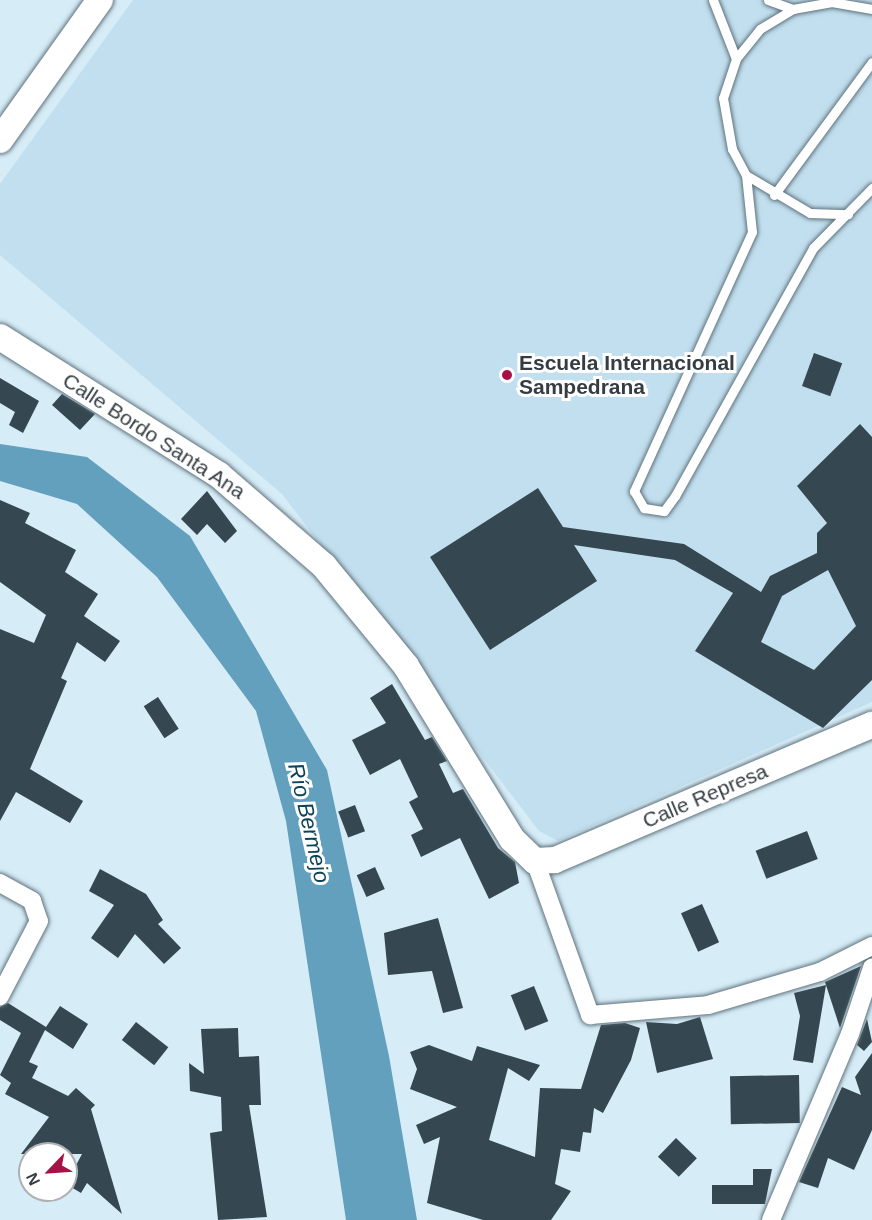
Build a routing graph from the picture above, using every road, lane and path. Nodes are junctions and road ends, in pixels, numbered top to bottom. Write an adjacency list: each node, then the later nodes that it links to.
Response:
1 (100, 0): 8 (street)
2 (713, 0): 6 (lane)
3 (768, 0): 4 (lane)
4 (793, 9): 5 (lane); 6 (lane)
5 (872, 9)
6 (736, 59): 9 (lane)
7 (872, 62): 11 (lane)
8 (0, 140)
9 (746, 175): 11 (lane); 12 (lane)
10 (872, 188): 12 (lane)
11 (774, 195): 12 (lane)
12 (848, 214)
13 (0, 337): 15 (street, Calle Bordo Santa Ana)
14 (872, 725): 15 (street, Calle Represa)
15 (536, 861): 17 (street)
16 (0, 883): 19 (street)
17 (872, 946)
18 (872, 968): 20 (street)
19 (0, 996)
20 (771, 1220)

